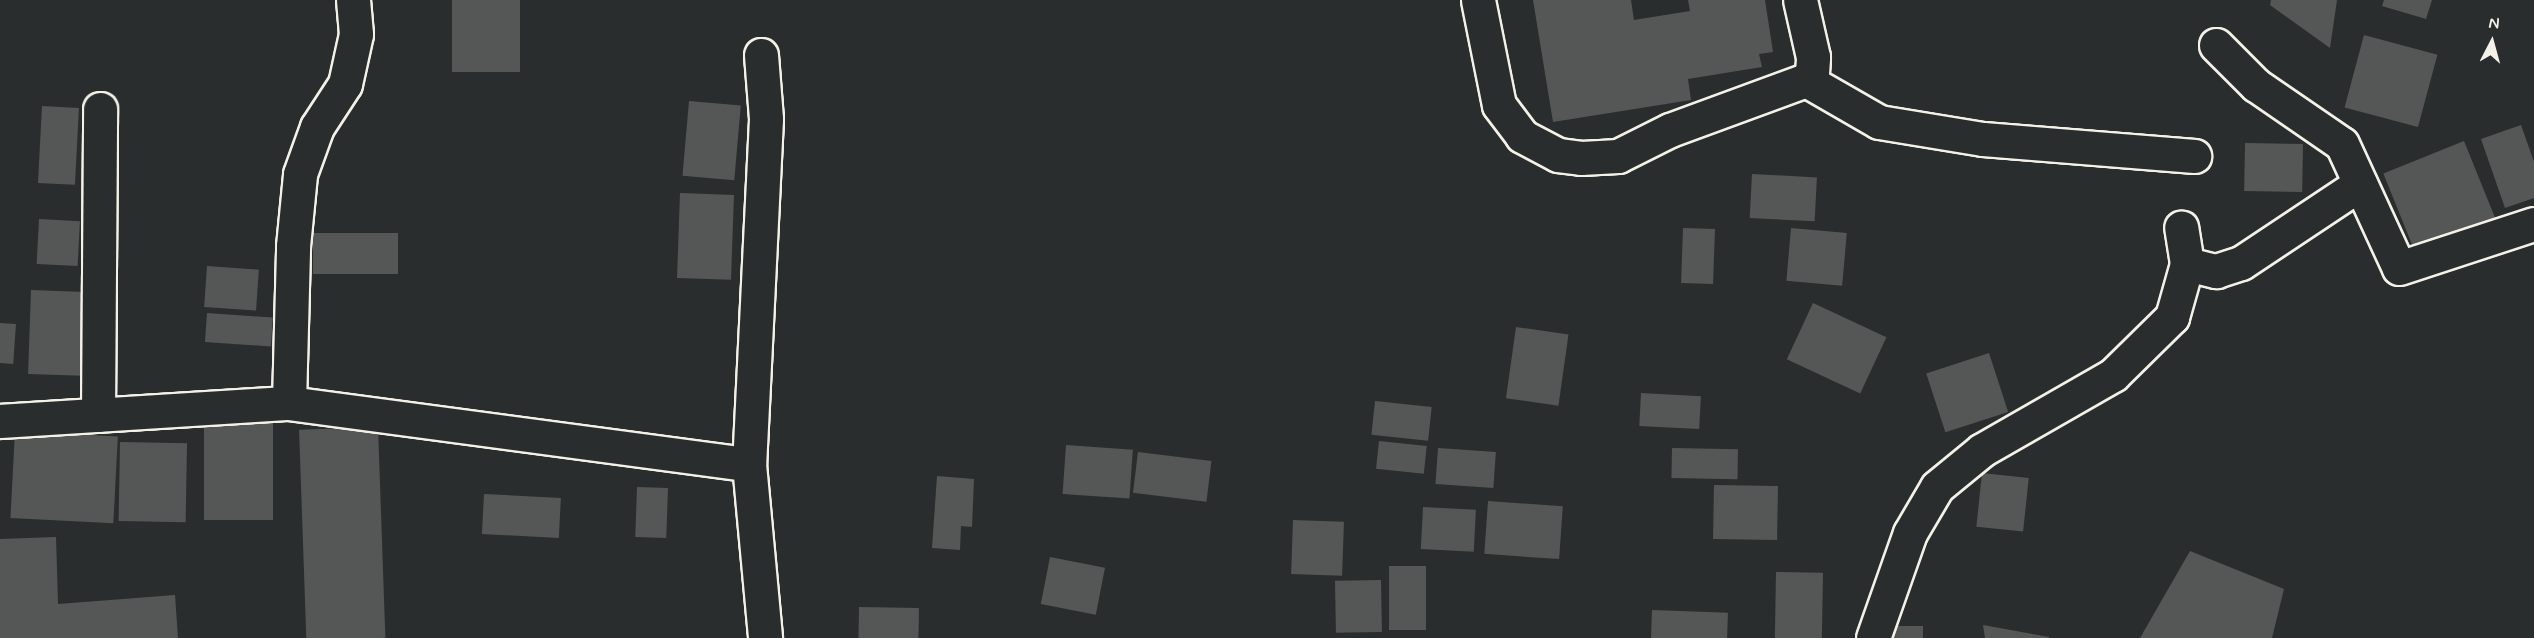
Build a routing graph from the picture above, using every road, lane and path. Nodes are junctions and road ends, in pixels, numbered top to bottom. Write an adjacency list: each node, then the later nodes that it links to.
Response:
1 (353, 0): 13 (street)
2 (1478, 0): 6 (street)
3 (1800, 0): 6 (street)
4 (2216, 45): 9 (street)
5 (761, 55): 16 (street)
6 (1806, 80): 8 (street)
7 (100, 109): 14 (street)
8 (2194, 156)
9 (2360, 184): 10 (street); 12 (street)
10 (2534, 224)
11 (2181, 227): 12 (street)
12 (2187, 264): 18 (street)
13 (289, 403): 14 (street); 16 (street)
14 (98, 415): 15 (street)
15 (0, 421)
16 (749, 464): 17 (street)
17 (765, 638)
18 (1873, 638)

